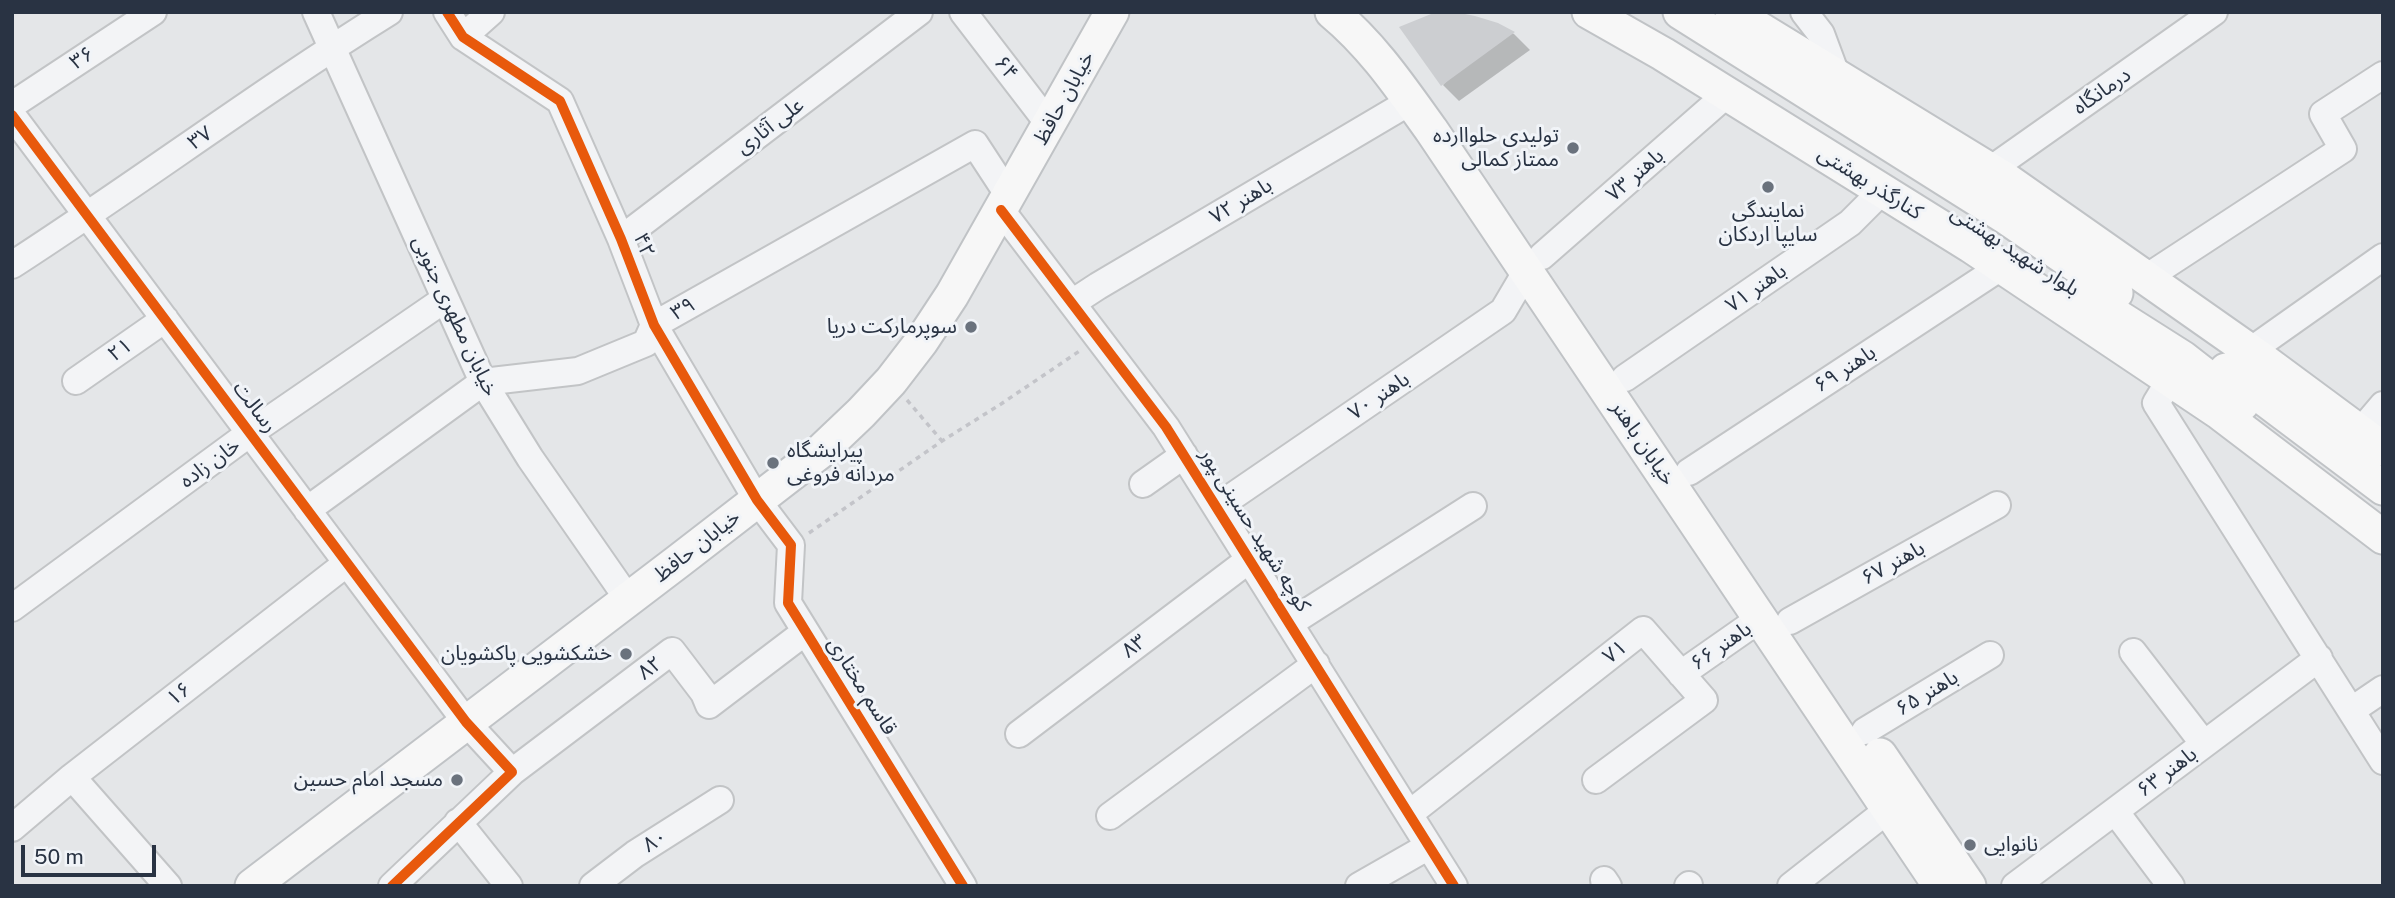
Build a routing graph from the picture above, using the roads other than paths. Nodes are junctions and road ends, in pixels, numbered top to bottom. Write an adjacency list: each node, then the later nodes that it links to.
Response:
1 (153, 12): 23 (street, ۳۶)
2 (316, 12): 18 (street, خیابان مطهری جنوبی)
3 (389, 12): 18 (street, ۳۷)
4 (447, 12): 17 (street)
5 (491, 12): 17 (street)
6 (919, 12): 30 (street, علی آثاری)
7 (963, 12): 25 (street, ۶۴)
8 (1112, 12): 25 (main road, خیابان حافظ)
9 (1332, 12): 22 (main road, خیابان باهنر)
10 (1368, 12): 32 (main road, خیابان باهنر)
11 (1589, 12): 21 (main road, کنارگذر بهشتی)
12 (1632, 12): 57 (main road, بلوار شهید بهشتی)
13 (1679, 12): 51 (main road, بلوار شهید بهشتی)
14 (1732, 12): 20 (main road)
15 (1804, 12): 20 (street)
16 (2214, 12): 26 (street, درمانگاه)
17 (463, 37): 30 (street, ۴۲)
18 (332, 47): 29 (street, ۳۷); 36 (street, خیابان مطهری جنوبی)
19 (2383, 75): 35 (street)
20 (1837, 77): 26 (main road)
21 (1727, 94): 27 (main road, کنارگذر بهشتی); 32 (street, باهنر ۷۳)
22 (1410, 101): 32 (main road, خیابان باهنر); 37 (street, باهنر ۷۲)
23 (12, 105)
24 (12, 115): 29 (street, رسالت)
25 (1049, 124): 28 (main road, خیابان حافظ)
26 (1990, 170): 35 (main road)
27 (1882, 191): 34 (main road, کنارگذر بهشتی); 41 (street, باهنر ۷۱)
28 (1005, 203): 37 (street, کوچه شهید حسینی ‍پور); 39 (street, ۳۹); 52 (main road, خیابان حافظ)
29 (88, 216): 33 (street, ۳۷); 38 (street, رسالت)
30 (621, 239): 39 (street, ۴۲)
31 (2383, 257): 40 (street)
32 (1534, 264): 41 (main road, خیابان باهنر); 55 (street, باهنر ۷۰); 63 (main road, خیابان باهنر)
33 (12, 265)
34 (2001, 267): 42 (main road, کنارگذر بهشتی); 49 (street, باهنر ۶۹)
35 (2146, 278): 40 (main road)
36 (445, 299): 44 (street, خیابان مطهری جنوبی); 46 (street, خان زاده)
37 (1072, 303): 48 (street, کوچه شهید حسینی ‍پور)
38 (165, 319): 43 (street, ۲۱); 46 (street, رسالت)
39 (654, 326): 44 (street, ۳۹); 52 (street, ۴۲)
40 (2250, 351): 47 (main road)
41 (1625, 379): 49 (main road, خیابان باهنر)
42 (2170, 380): 58 (main road, کنارگذر بهشتی); 68 (street)
43 (76, 381)
44 (483, 382): 56 (street, ۳۹); 61 (street, خیابان مطهری جنوبی)
45 (2383, 405): 47 (street)
46 (250, 433): 56 (street, رسالت); 62 (street, خان زاده)
47 (2371, 441)
48 (1184, 455): 50 (street); 55 (street, کوچه شهید حسینی ‍پور)
49 (1689, 472): 63 (main road, خیابان باهنر)
50 (1143, 484)
51 (2383, 488)
52 (757, 500): 61 (main road, خیابان حافظ); 65 (street, قاسم مختاری)
53 (1997, 505): 63 (street, باهنر ۶۷)
54 (1473, 506): 64 (street)
55 (1217, 507): 59 (street, کوچه شهید حسینی ‍پور)
56 (307, 510): 60 (street, رسالت)
57 (2383, 511)
58 (2383, 537)
59 (1250, 559): 64 (street, کوچه شهید حسینی ‍پور); 75 (street, ۸۳)
60 (347, 563): 73 (street, رسالت); 79 (street, ۱۶)
61 (628, 599): 73 (main road, خیابان حافظ)
62 (12, 608)
63 (1775, 619): 70 (street, باهنر ۶۶); 74 (main road, خیابان باهنر); 82 (main road, خیابان باهنر)
64 (1290, 623): 69 (street, کوچه شهید حسینی ‍پور)
65 (806, 632): 78 (street, ۸۲); 94 (street, قاسم مختاری)
66 (2133, 652): 76 (street)
67 (1990, 655): 74 (street, باهنر ۶۵)
68 (2319, 658): 72 (street); 76 (street, باهنر ۶۳)
69 (1316, 664): 84 (street, کوچه شهید حسینی ‍پور); 85 (street)
70 (1682, 674): 80 (street, ۷۱); 84 (street, ۷۱)
71 (2383, 689): 72 (street)
72 (2351, 710): 77 (street)
73 (467, 722): 78 (street, رسالت); 90 (main road, خیابان حافظ)
74 (1865, 732): 99 (main road, خیابان باهنر)
75 (1019, 734)
76 (2204, 744): 83 (street, باهنر ۶۳)
77 (2383, 761)
78 (512, 772): 86 (street)
79 (72, 777): 87 (street, ۱۶); 89 (street)
80 (1596, 780)
81 (720, 800): 93 (street, ۸۰)
82 (1889, 809): 97 (street); 98 (main road, خیابان باهنر)
83 (2115, 811): 100 (street, باهنر ۶۳); 101 (street)
84 (1409, 814): 88 (street, کوچه شهید حسینی ‍پور)
85 (1110, 816)
86 (458, 822): 91 (street); 92 (street)
87 (12, 828)
88 (1429, 846): 95 (street); 96 (street, کوچه شهید حسینی ‍پور)
89 (168, 886)
90 (251, 886)
91 (393, 886)
92 (509, 886)
93 (593, 886)
94 (963, 886)
95 (1359, 886)
96 (1454, 886)
97 (1791, 886)
98 (1940, 886)
99 (1969, 886)
100 (2015, 886)
101 (2171, 886)

